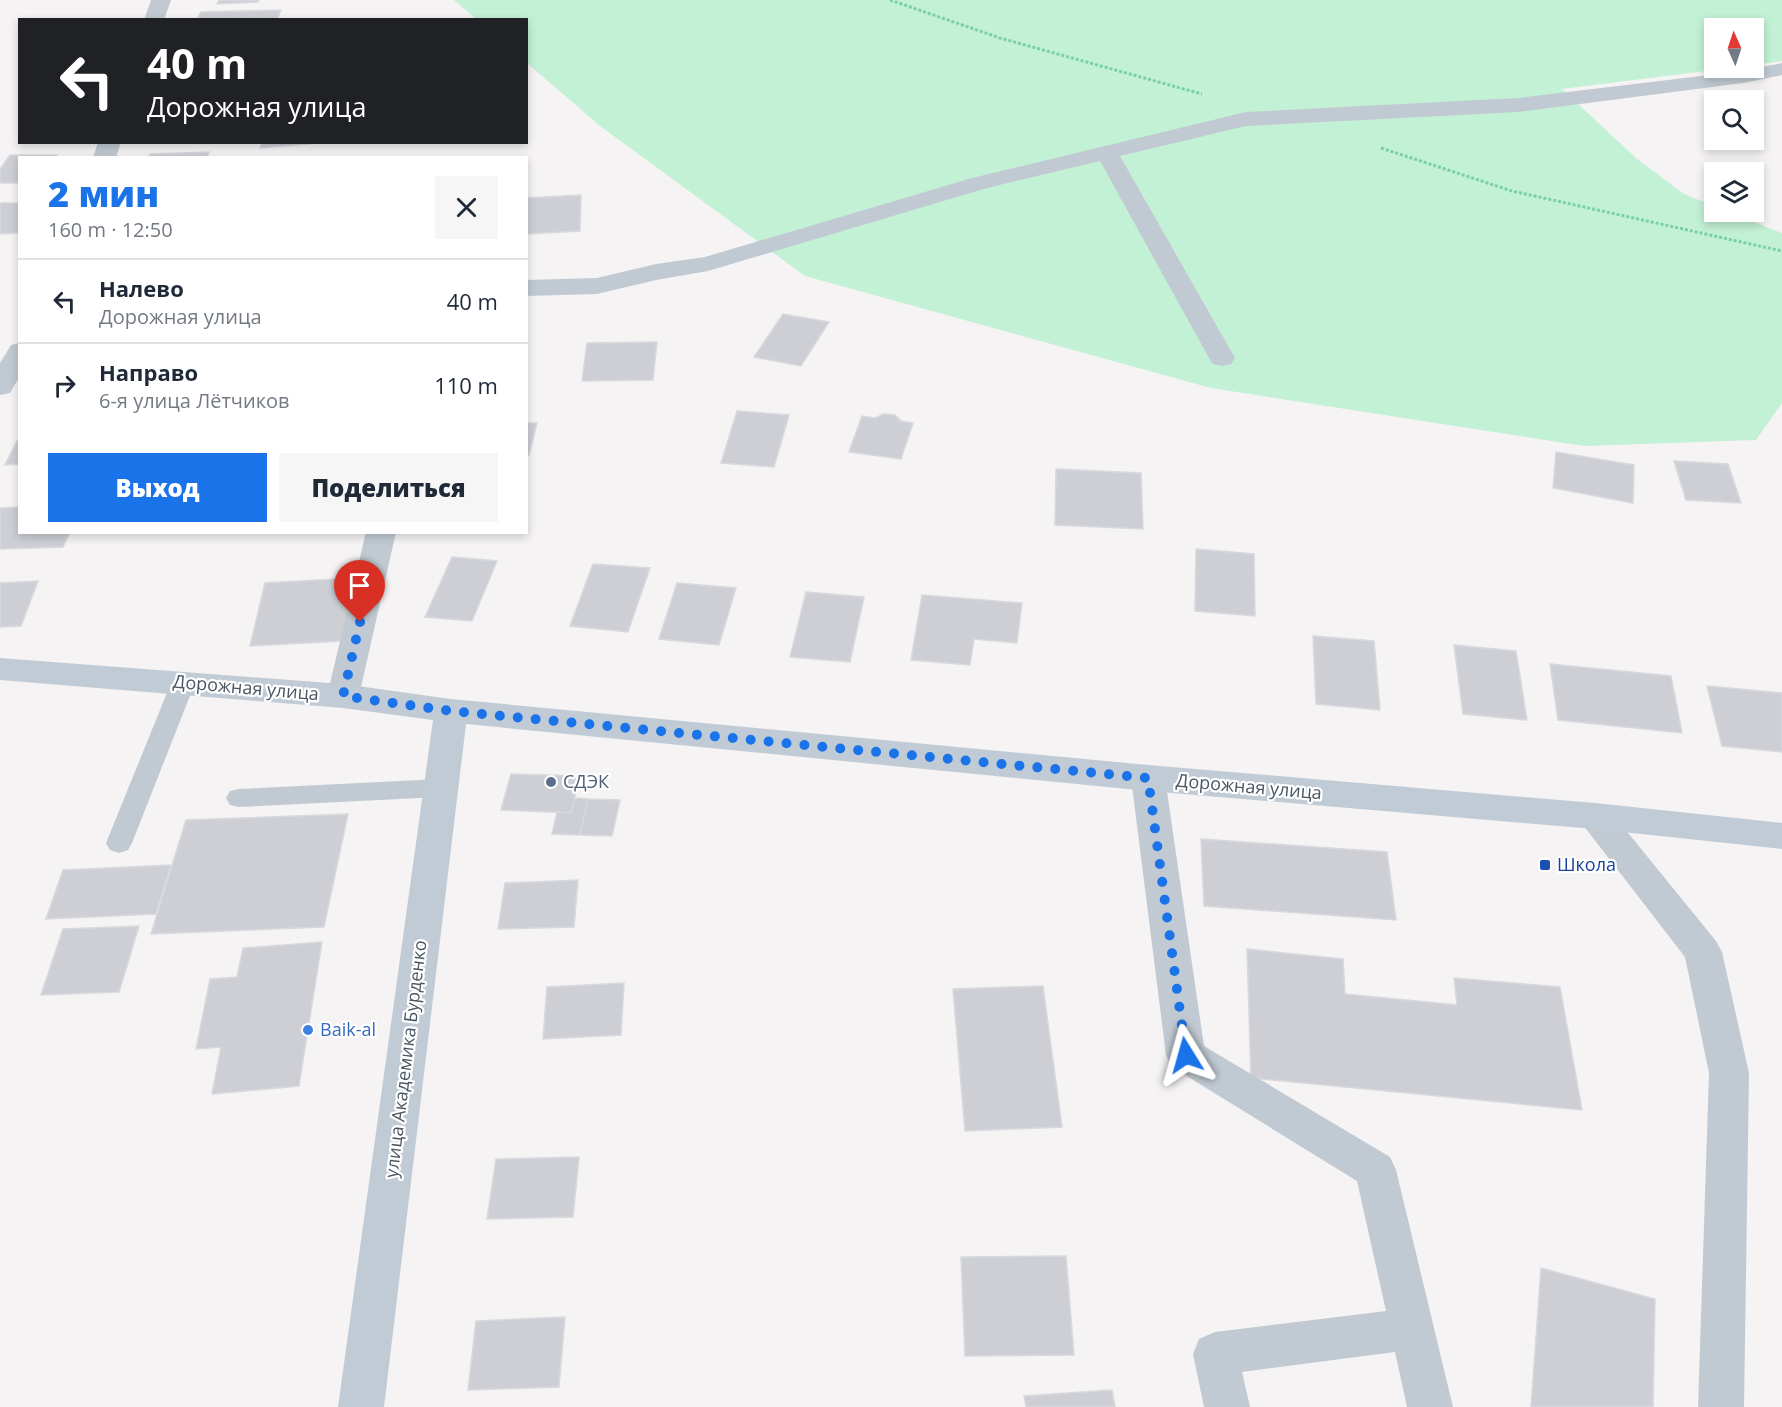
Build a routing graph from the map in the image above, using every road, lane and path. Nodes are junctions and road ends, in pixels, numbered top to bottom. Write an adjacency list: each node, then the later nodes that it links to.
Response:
1 (161, 0): 3 (street)
2 (890, 0): 5 (path)
3 (155, 18)
4 (1782, 69): 7 (street)
5 (1206, 95)
6 (1376, 146): 8 (path)
7 (1106, 152): 9 (street); 11 (street)
8 (1782, 251)
9 (528, 288)
10 (18, 355): 12 (street)
11 (1222, 358)
12 (0, 387)
13 (381, 534): 16 (street)
14 (0, 669): 15 (main road, Дорожная улица)
15 (183, 683): 16 (main road, Дорожная улица); 23 (lane)
16 (343, 696): 17 (main road, Дорожная улица)
17 (451, 711): 18 (main road, Дорожная улица); 19 (main road, улица Академика Бурденко)
18 (1148, 778): 21 (main road, Дорожная улица); 24 (street)
19 (440, 788): 20 (lane); 25 (main road, улица Академика Бурденко)
20 (239, 798)
21 (1595, 816): 22 (main road, Дорожная улица); 28 (street)
22 (1782, 836)
23 (119, 843)
24 (1412, 1329): 26 (street); 27 (street)
25 (361, 1407)
26 (1227, 1407)
27 (1430, 1407)
28 (1721, 1407)

